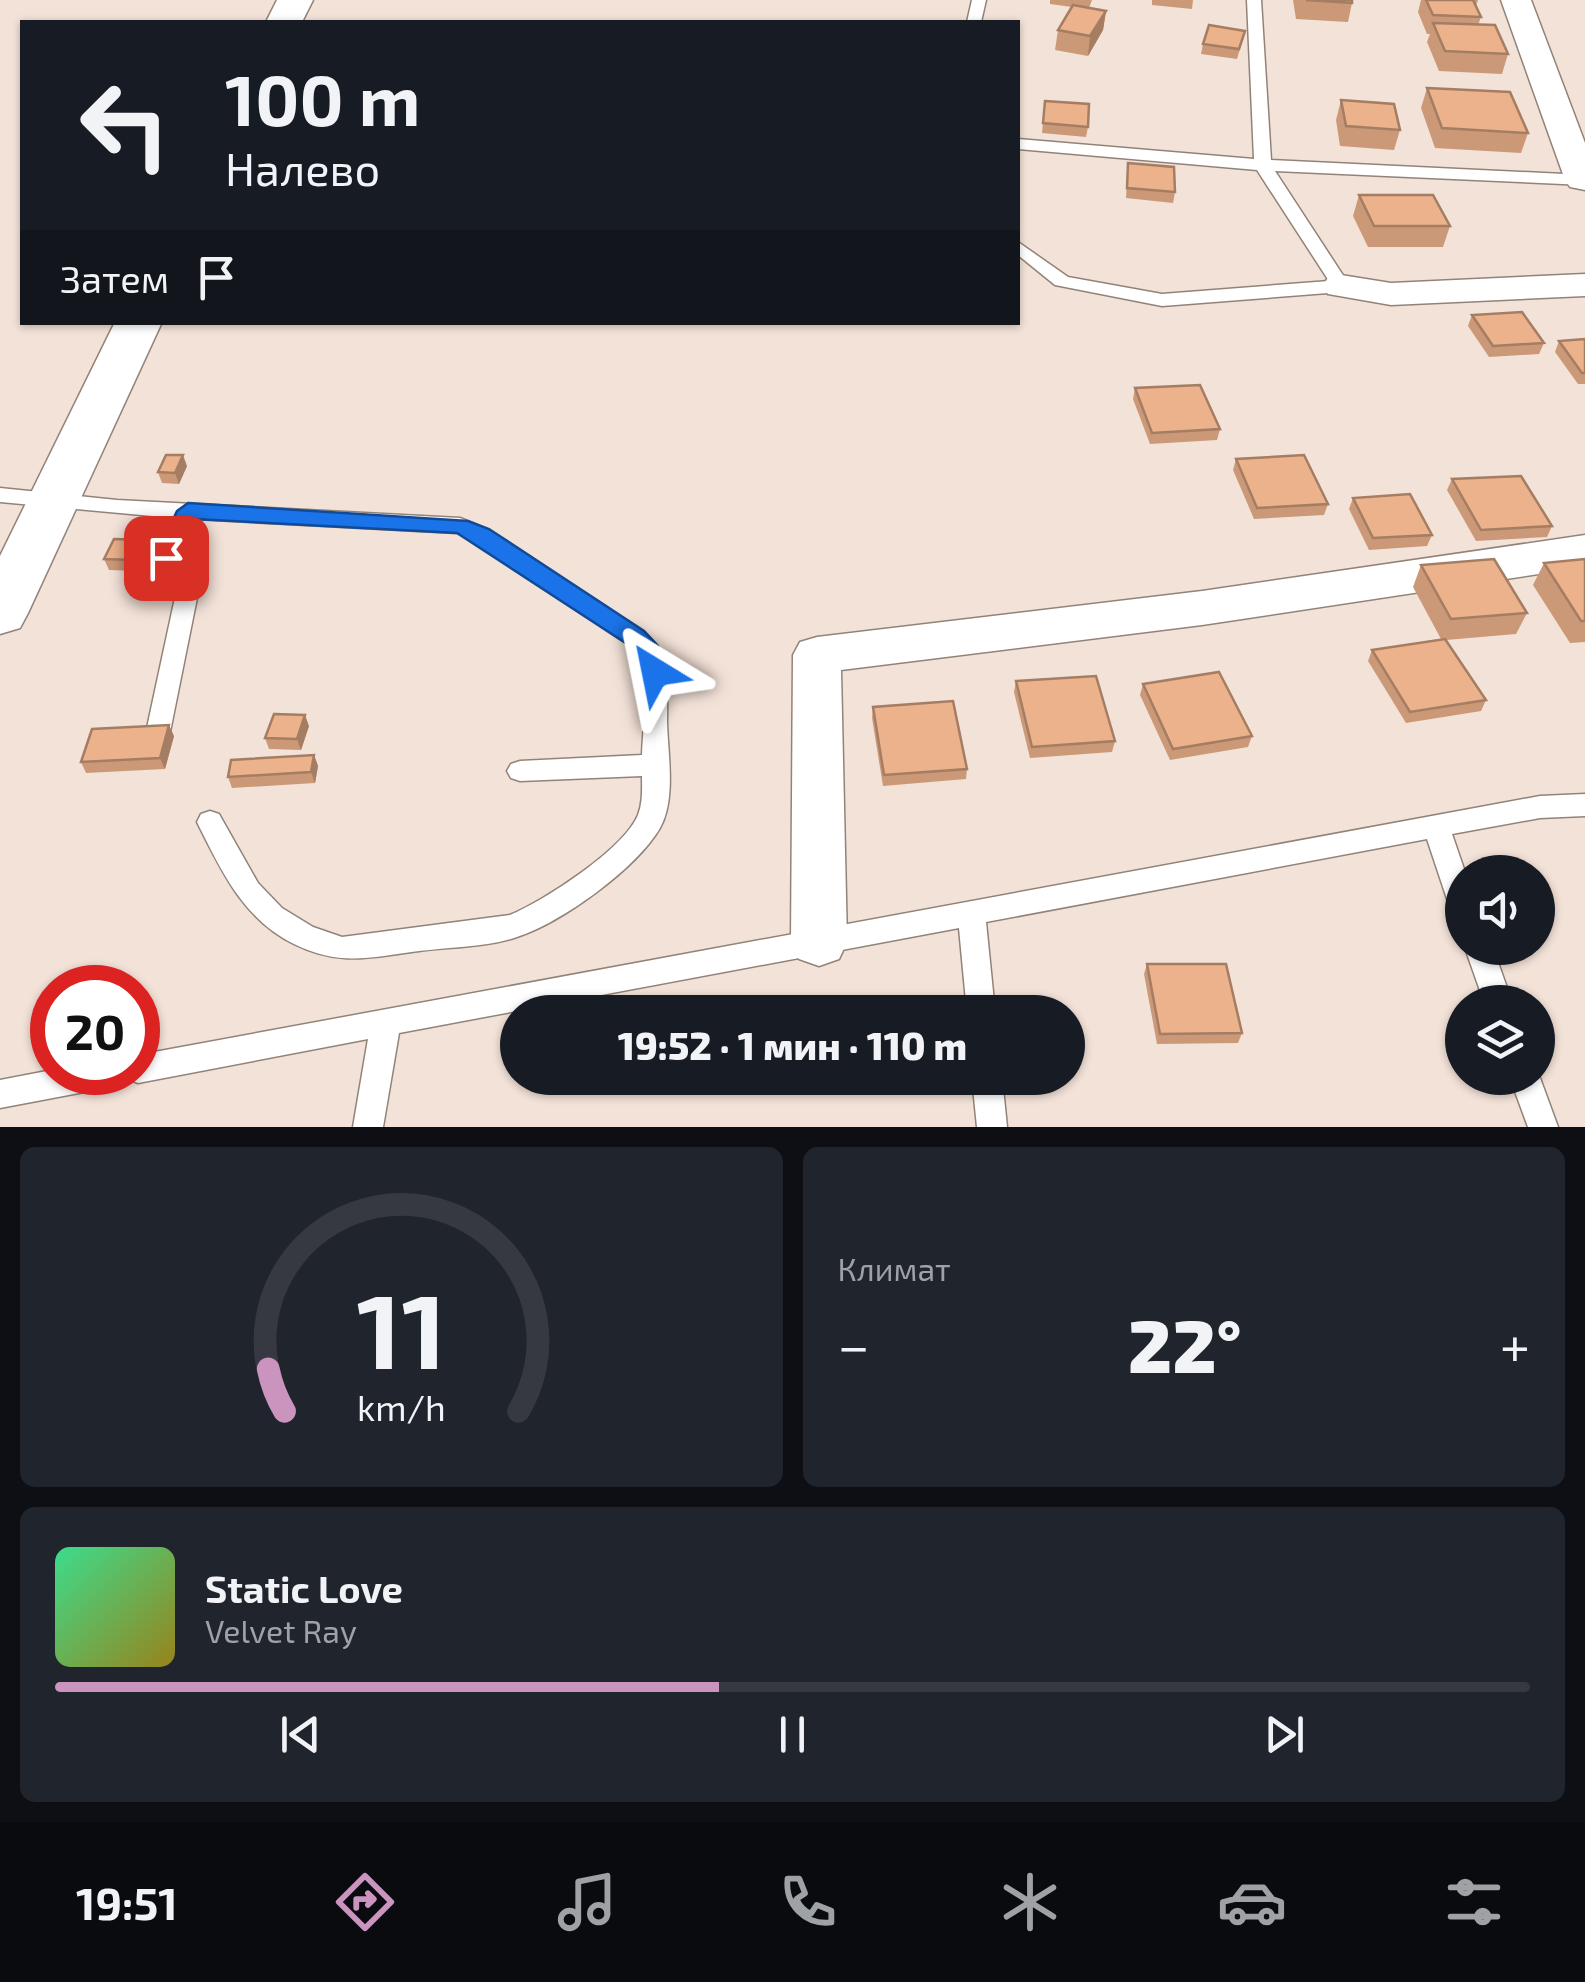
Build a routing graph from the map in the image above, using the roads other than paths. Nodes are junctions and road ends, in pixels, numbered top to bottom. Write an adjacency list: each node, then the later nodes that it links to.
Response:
1 (1254, 0): 4 (lane)
2 (1516, 0): 5 (street)
3 (1020, 144): 4 (lane)
4 (1263, 165): 5 (lane); 8 (lane)
5 (1583, 180)
6 (1020, 250): 8 (lane)
7 (1585, 285): 8 (street)
8 (1342, 286)
9 (138, 325): 11 (street)
10 (0, 495): 11 (lane)
11 (52, 501): 12 (lane); 14 (street)
12 (188, 511): 15 (lane); 16 (lane)
13 (1585, 551): 23 (street)
14 (0, 612)
15 (157, 737)
16 (655, 765): 17 (lane); 19 (lane)
17 (520, 771)
18 (1585, 805): 20 (lane)
19 (210, 822)
20 (1436, 826): 21 (lane); 22 (lane)
21 (1446, 855)
22 (971, 913): 23 (lane); 24 (lane)
23 (819, 942): 25 (lane)
24 (979, 995)
25 (386, 1022): 26 (lane); 31 (lane)
26 (160, 1064)
27 (30, 1088): 28 (lane)
28 (0, 1094)
29 (989, 1095): 32 (lane)
30 (1531, 1095): 33 (lane)
31 (368, 1127)
32 (992, 1127)
33 (1543, 1127)

